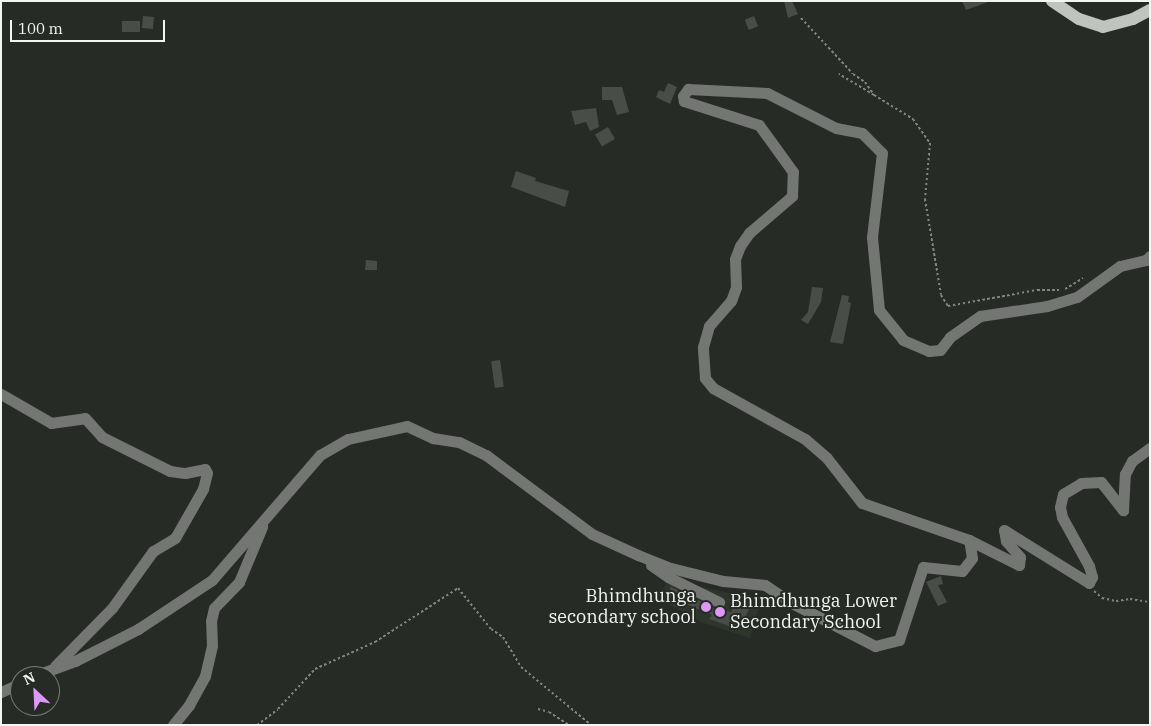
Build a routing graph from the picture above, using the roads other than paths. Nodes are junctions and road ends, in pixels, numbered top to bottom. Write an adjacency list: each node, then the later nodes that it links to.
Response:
1 (1052, 1): 2 (main road)
2 (1150, 10)
3 (1150, 256): 7 (street)
4 (1, 394): 10 (street)
5 (1150, 448): 7 (street)
6 (266, 518): 8 (street); 11 (street); 12 (street)
7 (969, 540): 8 (street)
8 (638, 555): 9 (street)
9 (720, 602)
10 (54, 666)
11 (59, 666)
12 (173, 725)

